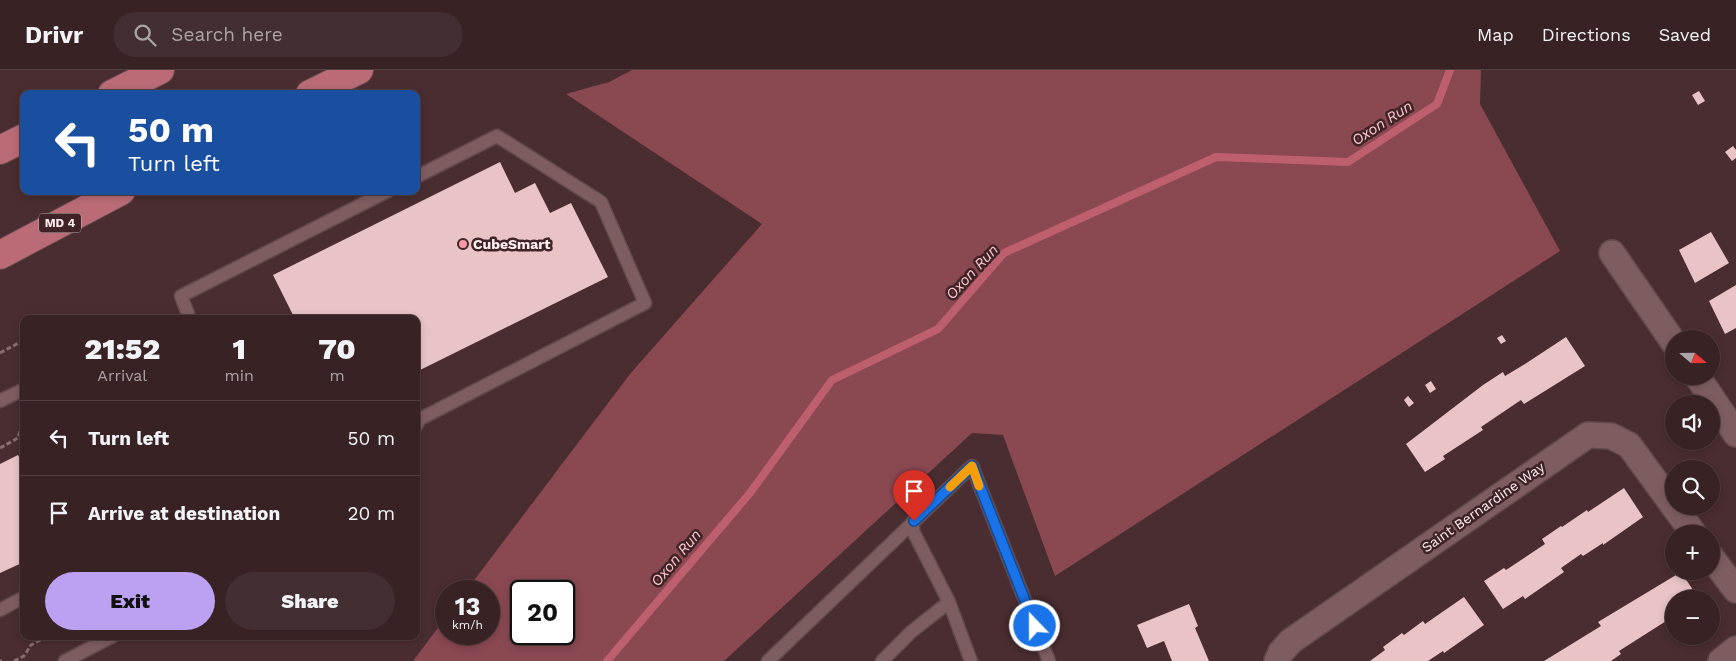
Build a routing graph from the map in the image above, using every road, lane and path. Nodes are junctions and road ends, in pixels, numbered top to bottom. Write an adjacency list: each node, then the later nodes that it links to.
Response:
1 (160, 70): 3 (highway)
2 (359, 70): 4 (highway)
3 (120, 90)
4 (318, 90)
5 (20, 140): 6 (highway)
6 (0, 150)
7 (420, 175): 19 (lane)
8 (113, 195): 11 (highway, MD 4)
9 (380, 195): 12 (lane)
10 (1612, 253): 13 (street)
11 (0, 255)
12 (188, 315)
13 (1665, 330)
14 (20, 342): 15 (path)
15 (0, 353)
16 (1703, 385): 21 (street)
17 (20, 391): 18 (lane)
18 (0, 401)
19 (420, 419)
20 (20, 431): 22 (path)
21 (1736, 434)
22 (0, 448)
23 (914, 521): 28 (lane); 35 (lane); 38 (lane)
24 (1687, 525): 39 (street, Saint Bernardine Way)
25 (1720, 569): 26 (street)
26 (1736, 590)
27 (20, 600): 29 (lane)
28 (949, 602): 36 (lane); 37 (lane)
29 (0, 610)
30 (40, 640): 33 (path)
31 (105, 640): 34 (lane)
32 (1736, 649): 40 (street)
33 (14, 661)
34 (65, 661)
35 (768, 661)
36 (882, 661)
37 (971, 661)
38 (1049, 661)
39 (1277, 661)
40 (1721, 661)

